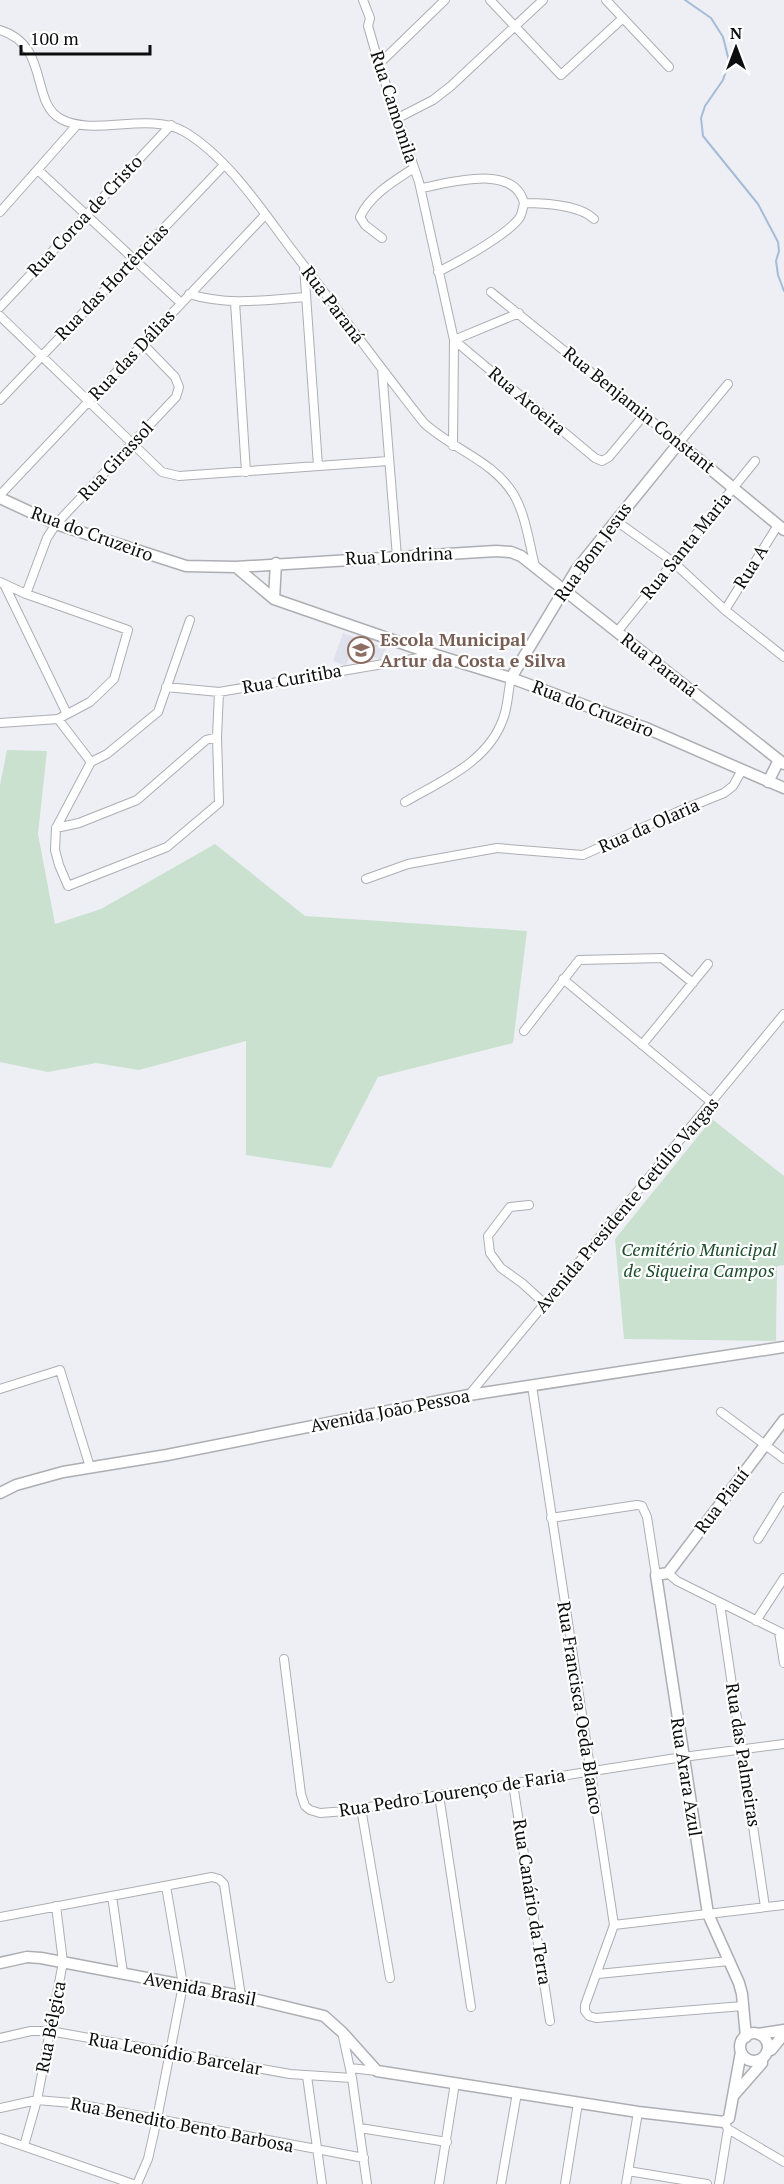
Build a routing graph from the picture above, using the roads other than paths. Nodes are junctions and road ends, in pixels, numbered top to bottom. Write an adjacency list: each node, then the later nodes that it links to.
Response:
1 (363, 0): 9 (street, Rua Camomila)
2 (445, 0): 9 (street)
3 (490, 0): 7 (street)
4 (543, 0): 7 (street)
5 (606, 0): 6 (street)
6 (623, 18): 7 (street); 10 (street)
7 (515, 26): 11 (street)
8 (0, 30): 13 (street)
9 (379, 64): 11 (street, Rua Camomila)
10 (669, 67)
11 (398, 118): 15 (street, Rua Camomila)
12 (171, 125): 13 (street); 14 (street, Rua Paraná); 20 (street, Rua Coroa de Cristo)
13 (76, 126): 16 (street)
14 (224, 165): 21 (street, Rua Paraná); 24 (street, Rua das Hortências)
15 (414, 168): 17 (street, Rua Camomila); 23 (street)
16 (38, 170): 19 (street); 20 (street)
17 (421, 188): 18 (street, Rua Camomila); 26 (street, Rua Camomila)
18 (524, 203): 22 (street); 26 (street)
19 (0, 212)
20 (87, 215): 24 (street); 32 (street, Rua Coroa de Cristo)
21 (265, 215): 25 (street, Rua Paraná); 28 (street, Rua das Dálias)
22 (594, 219)
23 (382, 238)
24 (133, 260): 31 (street); 37 (street, Rua das Hortências)
25 (304, 266): 29 (street); 38 (street, Rua Paraná)
26 (438, 272): 35 (street, Rua Camomila)
27 (491, 292): 33 (street, Rua Benjamin Constant)
28 (189, 294): 30 (street); 31 (street, Rua das Dálias)
29 (306, 297): 30 (street); 48 (street)
30 (235, 302): 49 (street)
31 (181, 303): 36 (street, Rua das Dálias)
32 (0, 308)
33 (519, 313): 35 (street); 42 (street, Rua Benjamin Constant)
34 (0, 316): 37 (street)
35 (454, 340): 42 (street, Rua Aroeira); 45 (street, Rua Camomila)
36 (143, 345): 41 (street, Rua das Dálias); 44 (street, Rua Girassol)
37 (41, 356): 40 (street, Rua das Hortências); 41 (street)
38 (382, 369): 45 (street, Rua Paraná); 46 (street)
39 (728, 384): 43 (street, Rua Bom Jesus)
40 (0, 400)
41 (89, 401): 44 (street); 51 (street, Rua das Dálias)
42 (644, 415): 43 (street, Rua Benjamin Constant)
43 (679, 443): 50 (street, Rua Benjamin Constant); 52 (street, Rua Bom Jesus)
44 (133, 444): 49 (street); 53 (street, Rua Girassol)
45 (453, 446): 60 (street, Rua Paraná)
46 (388, 461): 48 (street); 56 (street)
47 (755, 461): 50 (street, Rua Santa Maria)
48 (318, 466): 49 (street)
49 (246, 472)
50 (734, 487): 54 (street, Rua Benjamin Constant); 57 (street, Rua Santa Maria)
51 (0, 496): 53 (street, Rua do Cruzeiro)
52 (615, 520): 57 (street); 63 (street, Rua Bom Jesus)
53 (56, 524): 59 (street, Rua do Cruzeiro); 64 (street, Rua Girassol)
54 (781, 527): 66 (street, Rua A)
55 (522, 556): 56 (street, Rua Londrina); 60 (street, Rua Paraná)
56 (397, 557): 58 (street, Rua Londrina)
57 (672, 561): 66 (street); 68 (street, Rua Santa Maria)
58 (276, 563): 61 (street, Rua Londrina); 65 (street)
59 (186, 566): 61 (street, Rua Londrina)
60 (535, 566): 63 (street, Rua Paraná)
61 (236, 567): 65 (street, Rua do Cruzeiro)
62 (2, 583): 64 (street); 74 (street)
63 (563, 590): 68 (street, Rua Paraná); 71 (street, Rua Bom Jesus)
64 (26, 594): 74 (street)
65 (274, 599): 69 (street, Rua do Cruzeiro)
66 (725, 610): 70 (street)
67 (190, 620): 72 (street)
68 (617, 632): 79 (street, Rua Paraná)
69 (436, 655): 71 (street, Rua do Cruzeiro); 73 (street, Rua Curitiba)
70 (784, 657)
71 (511, 678): 80 (street, Rua do Cruzeiro); 83 (street, Rua Bom Jesus)
72 (166, 687): 73 (street, Rua Curitiba); 78 (street)
73 (219, 692): 77 (street)
74 (67, 714): 75 (street)
75 (58, 719): 76 (street); 78 (street)
76 (0, 723)
77 (217, 737): 84 (street); 84 (street)
78 (91, 762): 84 (street)
79 (782, 762): 81 (street)
80 (742, 770): 81 (street, Rua do Cruzeiro); 85 (street, Rua da Olaria)
81 (768, 782): 82 (street, Rua do Cruzeiro)
82 (784, 788)
83 (405, 802)
84 (56, 828)
85 (366, 879)
86 (708, 964): 88 (street)
87 (563, 979): 88 (street); 90 (street); 91 (street)
88 (693, 983): 91 (street)
89 (784, 1014): 92 (street, Avenida Presidente Getúlio Vargas)
90 (524, 1031)
91 (642, 1045): 92 (street)
92 (711, 1102): 94 (street, Avenida Presidente Getúlio Vargas)
93 (529, 1205): 94 (street)
94 (545, 1304): 98 (street, Avenida Presidente Getúlio Vargas)
95 (784, 1347): 96 (street, Avenida João Pessoa)
96 (532, 1386): 98 (street, Avenida João Pessoa); 106 (street, Rua Francisca Oeda Blanco)
97 (0, 1389): 103 (street)
98 (469, 1395): 103 (street, Avenida João Pessoa)
99 (721, 1412): 101 (street)
100 (784, 1420): 101 (street, Rua Piauí)
101 (765, 1445): 102 (street); 108 (street, Rua Piauí)
102 (784, 1460)
103 (90, 1467): 104 (street, Avenida João Pessoa)
104 (0, 1493)
105 (784, 1497): 107 (street)
106 (551, 1518): 109 (street, Rua Arara Azul); 119 (street, Rua Francisca Oeda Blanco)
107 (758, 1539)
108 (668, 1573): 109 (street); 111 (street)
109 (656, 1575): 118 (street, Rua Arara Azul)
110 (784, 1578): 112 (street)
111 (720, 1604): 112 (street); 117 (street, Rua das Palmeiras)
112 (756, 1621): 113 (street)
113 (782, 1633): 115 (street)
114 (284, 1659): 122 (street, Rua Pedro Lourenço de Faria)
115 (784, 1663)
116 (784, 1744): 117 (street, Rua Pedro Lourenço de Faria)
117 (742, 1749): 118 (street, Rua Pedro Lourenço de Faria); 127 (street, Rua das Palmeiras)
118 (683, 1757): 119 (street, Rua Pedro Lourenço de Faria); 128 (street, Rua Arara Azul)
119 (590, 1772): 120 (street, Rua Pedro Lourenço de Faria); 130 (street, Rua Francisca Oeda Blanco)
120 (513, 1784): 121 (street, Rua Pedro Lourenço de Faria); 141 (street, Rua Canário da Terra)
121 (438, 1795): 122 (street, Rua Pedro Lourenço de Faria); 140 (street)
122 (361, 1808): 136 (street)
123 (166, 1886): 124 (street); 137 (street); 138 (street)
124 (112, 1896): 126 (street); 134 (street)
125 (784, 1905): 127 (street)
126 (56, 1906): 129 (street); 132 (street, Rua Bélgica)
127 (765, 1907): 128 (street)
128 (708, 1914): 130 (street); 131 (street, Rua Arara Azul)
129 (0, 1917)
130 (614, 1925): 135 (street, Rua Francisca Oeda Blanco)
131 (729, 1961): 135 (street); 139 (street, Rua Arara Azul)
132 (63, 1962): 133 (street, Avenida Brasil); 134 (street, Avenida Brasil); 143 (street, Rua Bélgica)
133 (0, 1963)
134 (123, 1973): 137 (street, Avenida Brasil)
135 (598, 1974): 139 (street, Rua Francisca Oeda Blanco)
136 (390, 1978)
137 (183, 1985): 138 (street, Avenida Brasil); 150 (street)
138 (241, 1996): 144 (street, Avenida Brasil)
139 (743, 2006): 147 (street, Rua Arara Azul)
140 (471, 2007)
141 (550, 2020)
142 (784, 2030): 145 (street)
143 (50, 2031): 148 (street, Rua Leonídio Barcelar); 150 (street, Rua Leonídio Barcelar); 159 (street, Rua Bélgica)
144 (342, 2032): 152 (street); 153 (street, Avenida Brasil)
145 (758, 2034): 147 (street); 151 (street)
146 (784, 2034): 151 (street)
147 (746, 2037): 149 (street)
148 (0, 2038)
149 (741, 2052): 151 (street); 158 (street)
150 (171, 2053): 154 (street, Rua Leonídio Barcelar); 163 (street)
151 (765, 2055): 158 (street)
152 (350, 2068): 153 (street); 155 (street)
153 (377, 2071): 156 (street)
154 (307, 2076): 155 (street, Rua Leonídio Barcelar); 169 (street)
155 (352, 2078): 165 (street)
156 (455, 2083): 157 (street); 167 (street)
157 (517, 2093): 160 (street); 177 (street)
158 (734, 2095): 164 (street)
159 (37, 2100): 161 (street, Rua Benedito Bento Barbosa); 163 (street, Rua Benedito Bento Barbosa); 168 (street, Rua Bélgica)
160 (578, 2103): 162 (street); 178 (street)
161 (0, 2108)
162 (638, 2112): 164 (street); 172 (street)
163 (157, 2119): 169 (street, Rua Benedito Bento Barbosa); 173 (street)
164 (726, 2126): 171 (street); 181 (street)
165 (360, 2128): 167 (street); 170 (street)
166 (0, 2138): 168 (street)
167 (447, 2142): 176 (street)
168 (24, 2146): 173 (street)
169 (317, 2151): 170 (street, Rua Benedito Bento Barbosa); 174 (street)
170 (364, 2158): 175 (street)
171 (784, 2162)
172 (628, 2171): 179 (street); 180 (street)
173 (135, 2184)
174 (322, 2184)
175 (367, 2184)
176 (439, 2184)
177 (501, 2184)
178 (565, 2184)
179 (626, 2184)
180 (707, 2184)
181 (719, 2184)

